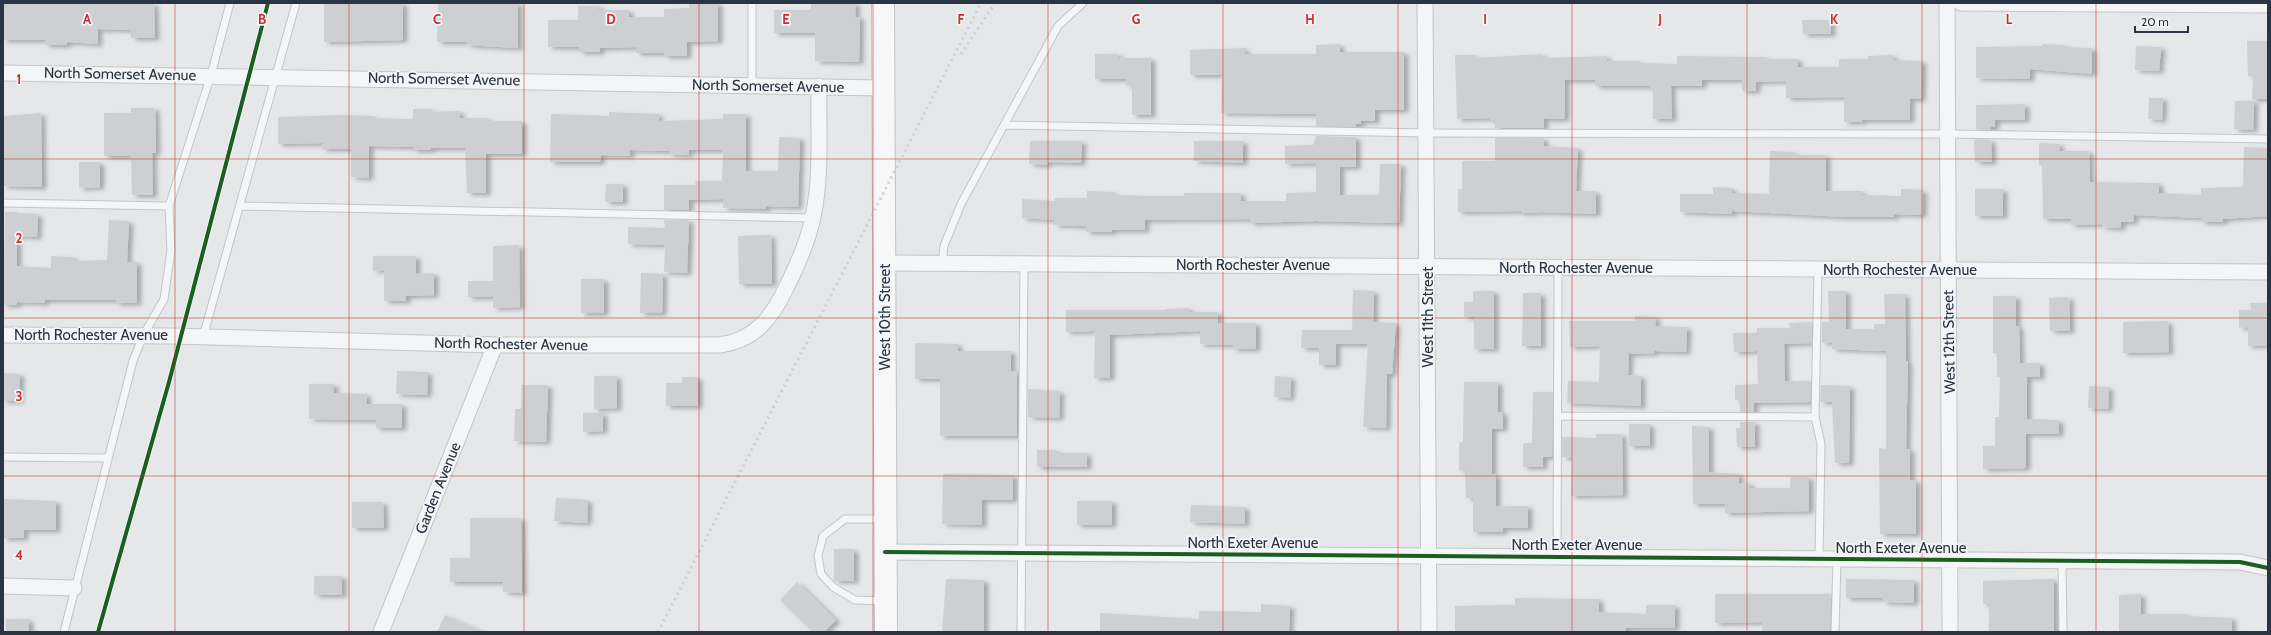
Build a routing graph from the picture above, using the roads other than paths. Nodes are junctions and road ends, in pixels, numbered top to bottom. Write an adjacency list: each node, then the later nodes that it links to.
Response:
1 (230, 3): 12 (lane)
2 (296, 3): 13 (lane)
3 (752, 3): 14 (lane)
4 (883, 3): 16 (main road, West 10th Street)
5 (1083, 3): 17 (lane)
6 (1425, 3): 18 (street, West 11th Street)
7 (1947, 3): 19 (street, West 12th Street)
8 (1961, 3): 9 (street)
9 (2071, 3): 10 (street)
10 (2268, 5)
11 (3, 73): 12 (street, North Somerset Avenue)
12 (211, 75): 13 (street, North Somerset Avenue); 22 (lane)
13 (277, 76): 14 (street, North Somerset Avenue); 23 (lane)
14 (752, 85): 15 (street, North Somerset Avenue)
15 (819, 86): 16 (street, North Somerset Avenue); 24 (street, North Rochester Avenue)
16 (884, 88): 25 (main road, West 10th Street)
17 (1004, 125): 18 (lane); 26 (lane)
18 (1427, 133): 19 (lane); 28 (street, West 11th Street)
19 (1947, 134): 20 (lane); 31 (street, West 12th Street)
20 (2268, 139)
21 (3, 203): 22 (lane)
22 (169, 206): 34 (lane)
23 (240, 206): 24 (lane); 35 (lane)
24 (813, 218): 36 (street, North Rochester Avenue)
25 (885, 263): 26 (street, North Rochester Avenue); 41 (main road, West 10th Street)
26 (942, 263): 27 (street, North Rochester Avenue)
27 (1024, 264): 28 (street, North Rochester Avenue); 43 (lane)
28 (1428, 267): 29 (street, North Rochester Avenue); 44 (street, West 11th Street)
29 (1558, 268): 30 (street, North Rochester Avenue); 37 (lane)
30 (1818, 269): 31 (street, North Rochester Avenue); 38 (lane)
31 (1948, 270): 32 (street, North Rochester Avenue); 48 (street, West 12th Street)
32 (2268, 272)
33 (3, 335): 34 (street, North Rochester Avenue)
34 (143, 336): 35 (street, North Rochester Avenue); 40 (lane)
35 (203, 337): 36 (street, North Rochester Avenue)
36 (495, 345): 55 (street, Garden Avenue)
37 (1558, 416): 38 (lane); 45 (lane)
38 (1815, 417): 46 (lane)
39 (3, 457): 40 (lane)
40 (107, 458): 52 (lane)
41 (885, 519): 42 (main road, West 10th Street); 53 (lane)
42 (885, 552): 43 (street, North Exeter Avenue); 53 (main road, West 10th Street)
43 (1021, 553): 44 (street, North Exeter Avenue); 57 (lane)
44 (1428, 556): 45 (street, North Exeter Avenue); 58 (street, West 11th Street)
45 (1557, 557): 46 (street, North Exeter Avenue)
46 (1818, 559): 47 (street, North Exeter Avenue)
47 (1837, 559): 48 (street, North Exeter Avenue); 59 (lane)
48 (1950, 560): 49 (street, North Exeter Avenue); 60 (street, West 12th Street)
49 (2062, 561): 50 (street, North Exeter Avenue); 61 (lane)
50 (2268, 568)
51 (3, 586): 52 (street)
52 (74, 588): 54 (lane)
53 (886, 602): 56 (main road, West 10th Street)
54 (64, 632)
55 (381, 632)
56 (886, 632)
57 (1021, 632)
58 (1429, 632)
59 (1835, 632)
60 (1950, 632)
61 (2063, 632)

